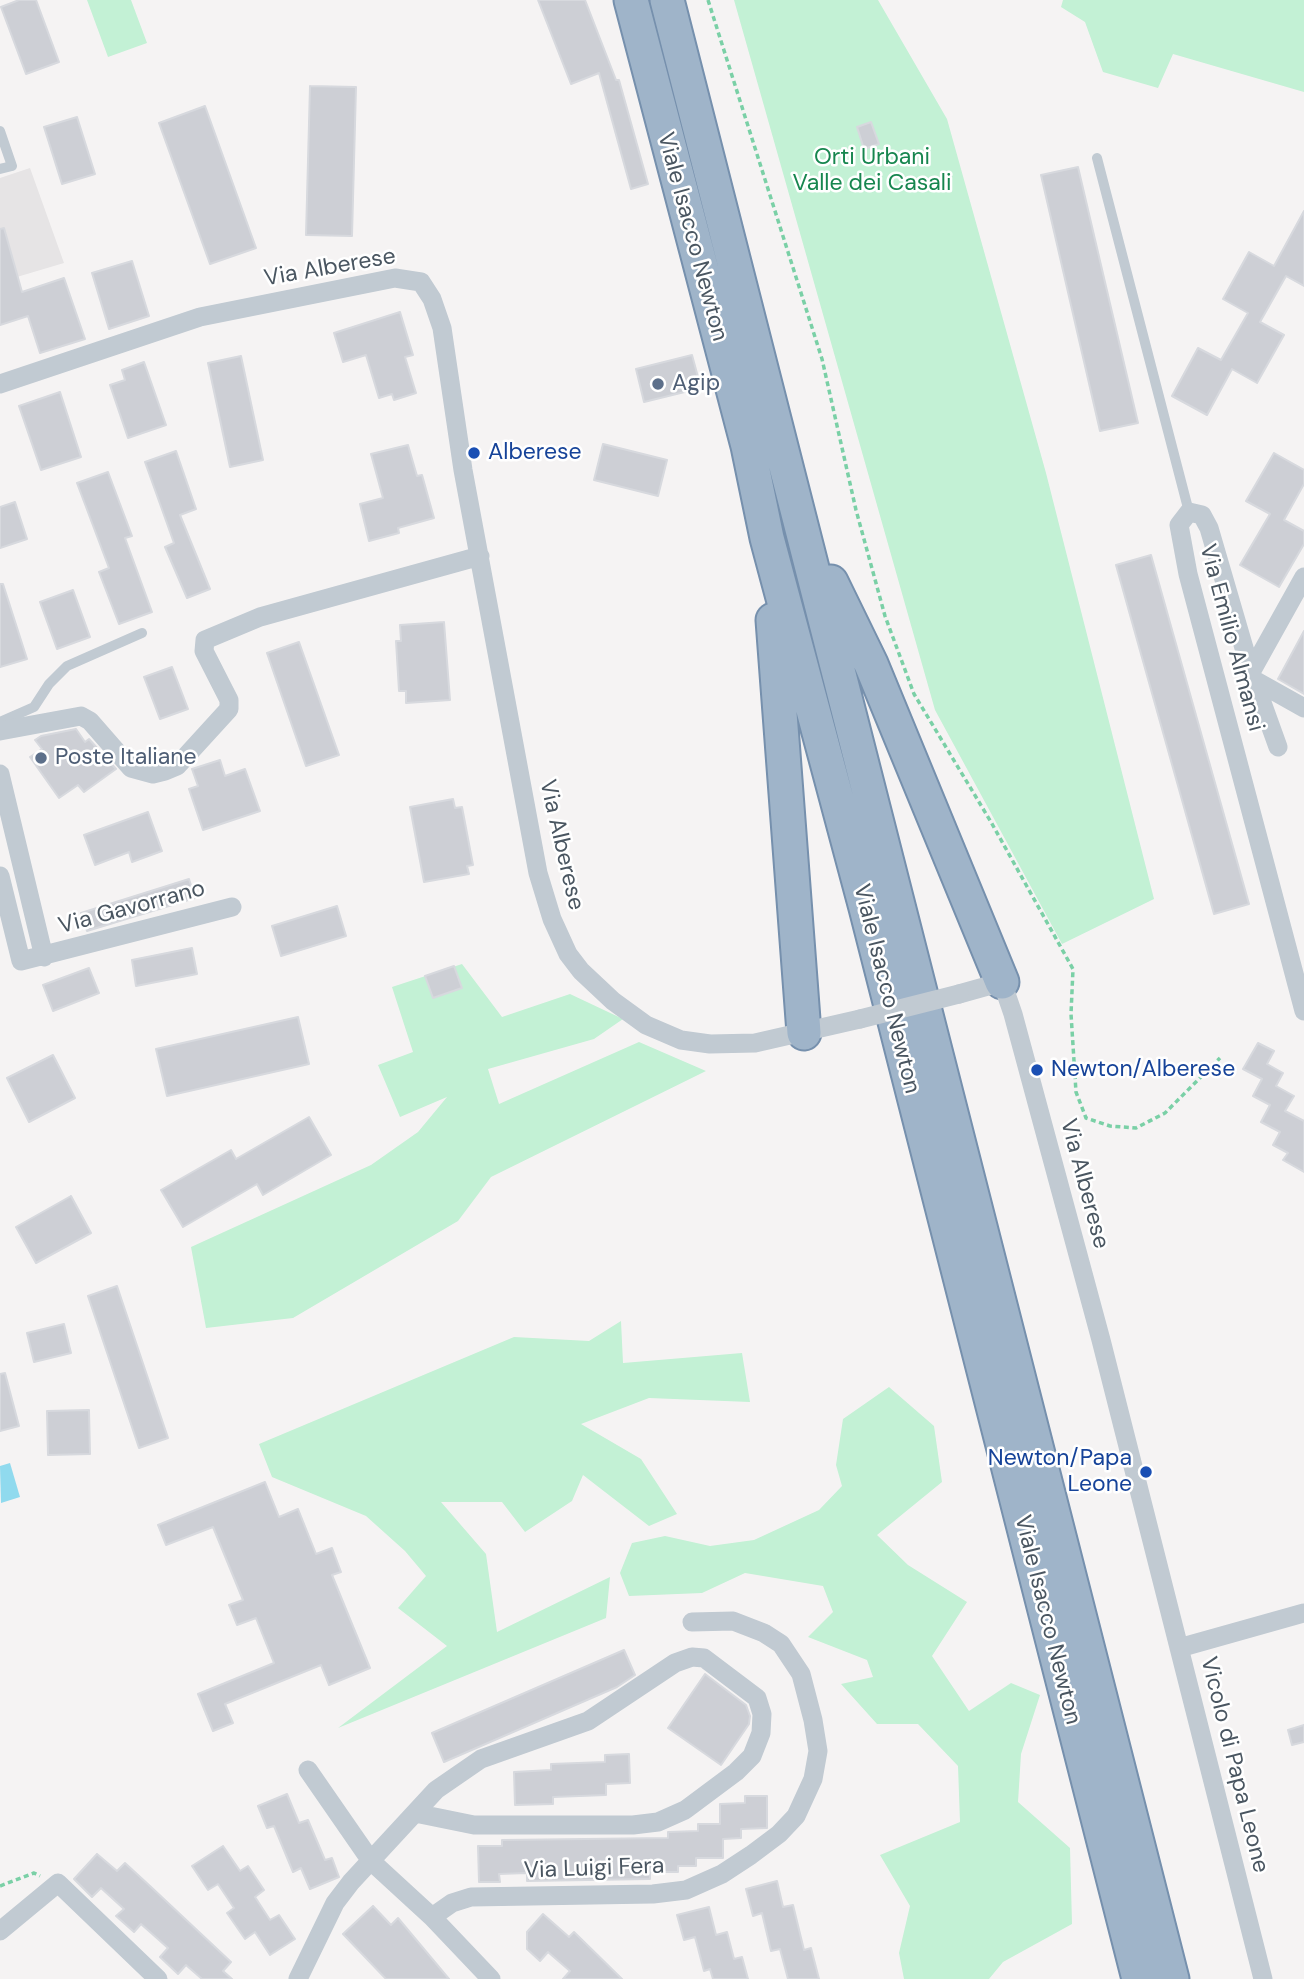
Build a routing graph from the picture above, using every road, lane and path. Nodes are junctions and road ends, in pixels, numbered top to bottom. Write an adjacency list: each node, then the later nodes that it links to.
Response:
1 (631, 0): 10 (highway, Viale Isacco Newton)
2 (667, 0): 9 (highway, Viale Isacco Newton)
3 (708, 0): 26 (path)
4 (0, 131): 6 (lane)
5 (1097, 158): 8 (lane, Via Emilio Almansi)
6 (0, 169)
7 (0, 384): 11 (street, Via Alberese)
8 (1189, 512): 14 (street); 24 (street, Via Emilio Almansi)
9 (802, 524): 23 (highway); 41 (highway, Viale Isacco Newton)
10 (767, 538): 25 (highway); 40 (highway, Viale Isacco Newton)
11 (480, 556): 17 (street); 25 (street, Via Alberese)
12 (1304, 577): 14 (street)
13 (142, 633): 16 (lane)
14 (1253, 676): 15 (street); 18 (street)
15 (1304, 708)
16 (0, 722)
17 (0, 731)
18 (1278, 747)
19 (0, 774): 22 (street)
20 (0, 876): 22 (street)
21 (232, 906): 22 (street, Via Gavorrano)
22 (44, 957)
23 (1002, 982): 25 (street, Via Alberese, bridge); 29 (street, Via Alberese)
24 (1304, 1011)
25 (804, 1033)
26 (1220, 1058)
27 (1304, 1614): 29 (street, Vicolo di Papa Leone)
28 (692, 1622): 35 (street, Via Luigi Fera)
29 (1179, 1648): 42 (street, Vicolo di Papa Leone)
30 (308, 1770): 32 (street)
31 (415, 1813): 31 (street); 32 (street)
32 (371, 1861): 35 (street); 38 (street)
33 (58, 1883): 34 (path); 36 (street); 37 (street)
34 (0, 1886)
35 (432, 1917): 39 (street)
36 (0, 1931)
37 (158, 1979)
38 (298, 1979)
39 (491, 1979)
40 (1139, 1979)
41 (1172, 1979)
42 (1263, 1979)

